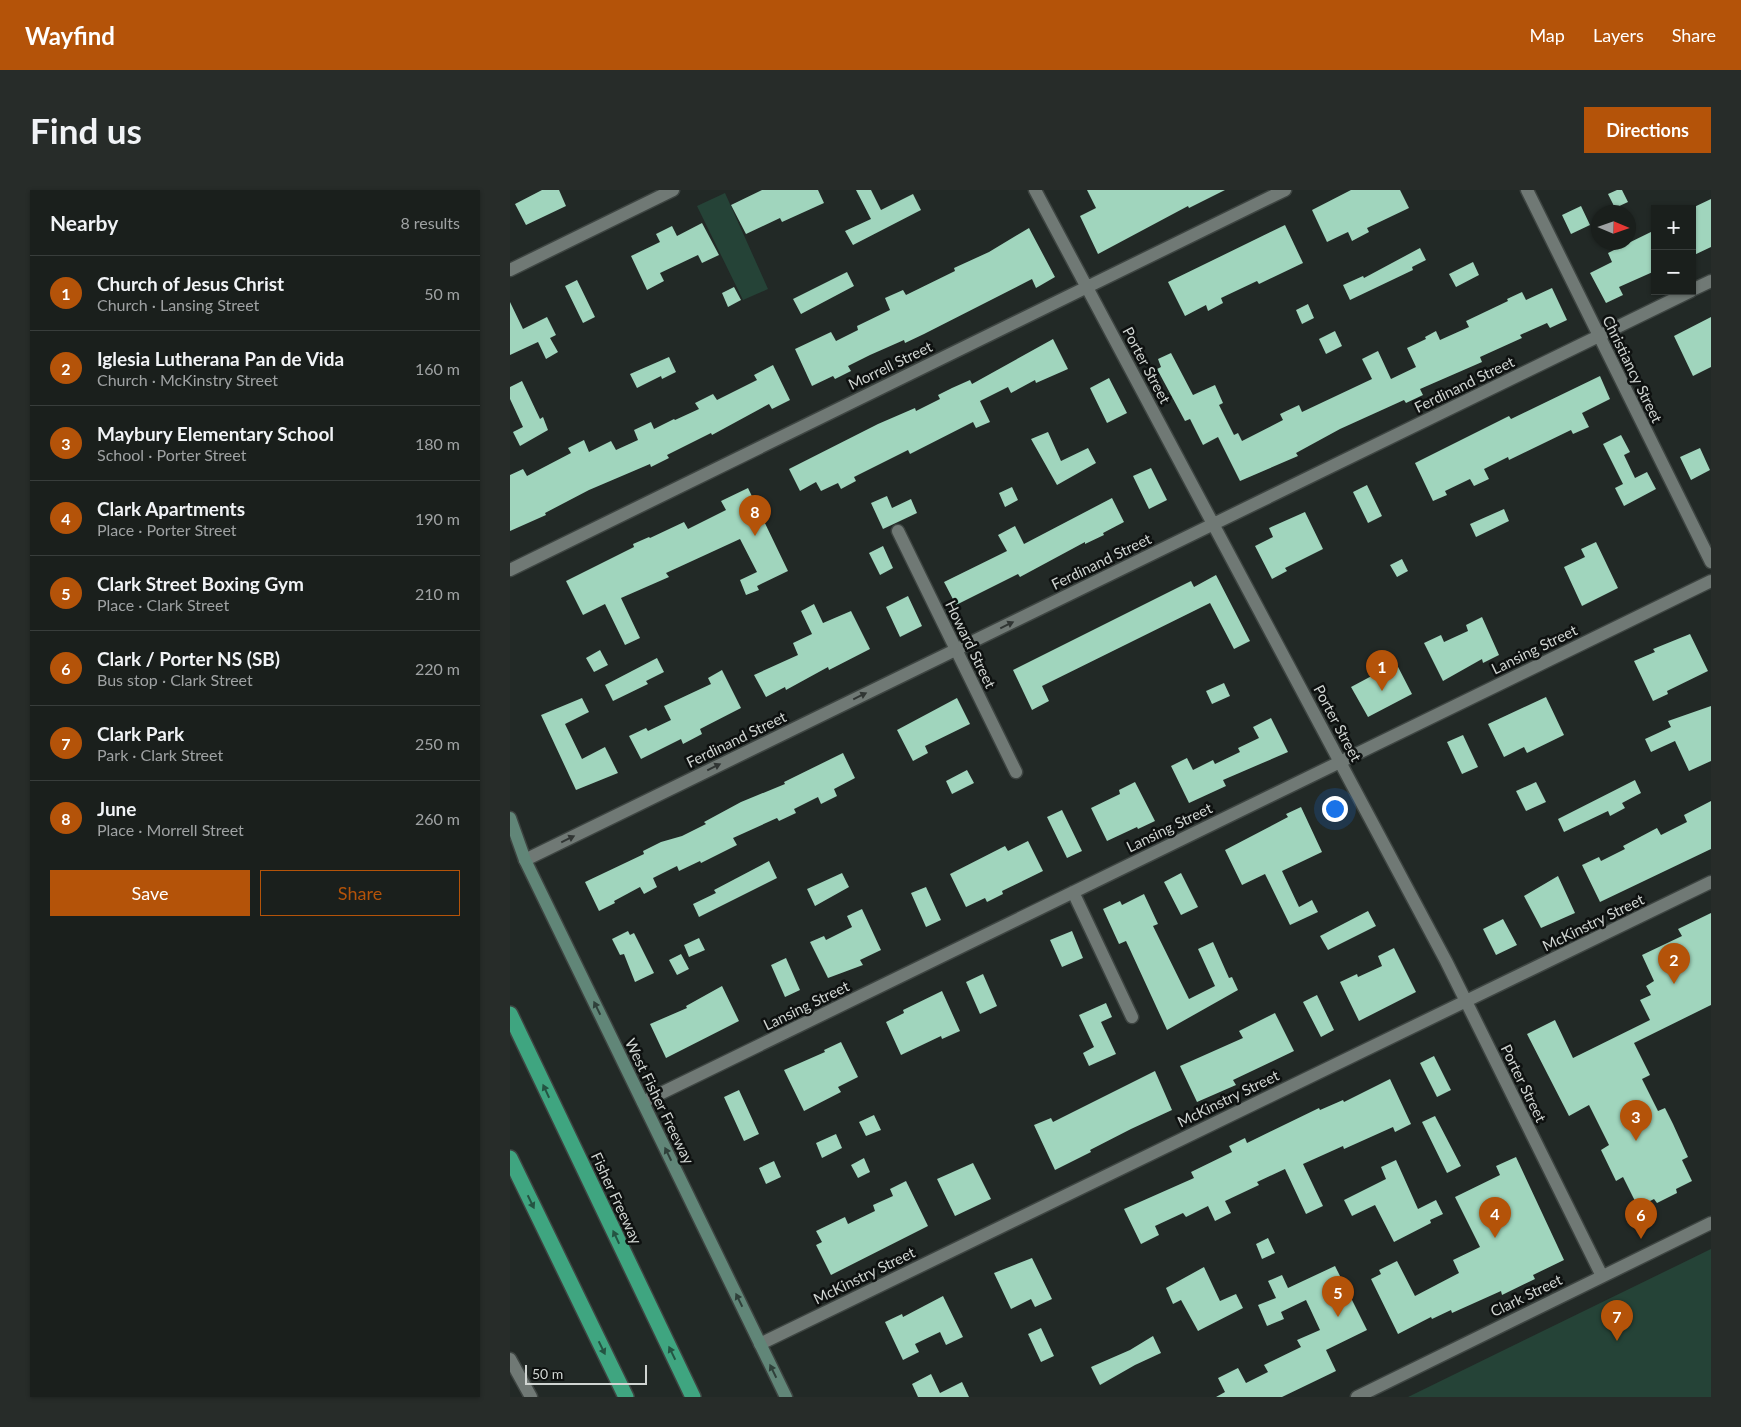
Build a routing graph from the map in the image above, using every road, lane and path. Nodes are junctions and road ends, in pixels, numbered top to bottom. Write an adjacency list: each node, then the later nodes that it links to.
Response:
1 (673, 190): 5 (street)
2 (1035, 190): 7 (street, Porter Street)
3 (1285, 190): 7 (street, Morrell Street)
4 (1528, 190): 10 (street, Christiancy Street)
5 (510, 270)
6 (1711, 281): 8 (street, Ferdinand Street)
7 (1087, 287): 11 (street, Porter Street); 14 (street, Morrell Street)
8 (1696, 288)
9 (1683, 295): 10 (street, Ferdinand Street)
10 (1599, 336): 11 (street, Ferdinand Street); 13 (street, Christiancy Street)
11 (1214, 524): 16 (street, Ferdinand Street, one-way to 11); 17 (street, Porter Street)
12 (898, 532): 16 (street, Howard Street)
13 (1711, 562)
14 (510, 570)
15 (1711, 581): 17 (street, Lansing Street)
16 (956, 650): 18 (street, Howard Street); 20 (street, Ferdinand Street, one-way to 16)
17 (1341, 762): 22 (street, Lansing Street); 23 (street, Porter Street)
18 (1016, 772)
19 (510, 818): 20 (main road, West Fisher Freeway)
20 (525, 860): 26 (main road, West Fisher Freeway, one-way to 20)
21 (1711, 882): 23 (street, McKinstry Street)
22 (1073, 892): 25 (street); 26 (street, Lansing Street)
23 (1466, 1002): 29 (street, Porter Street); 30 (street, McKinstry Street)
24 (510, 1014): 34 (highway, Fisher Freeway, one-way to 24)
25 (1132, 1017)
26 (642, 1102): 30 (main road, West Fisher Freeway, one-way to 26)
27 (510, 1158): 33 (highway, one-way to 33)
28 (1711, 1223): 29 (street, Clark Street)
29 (1602, 1276): 36 (street, Clark Street)
30 (760, 1344): 35 (main road, West Fisher Freeway, one-way to 30)
31 (510, 1359): 32 (street)
32 (531, 1397)
33 (626, 1397)
34 (693, 1397)
35 (786, 1397)
36 (1357, 1397)

